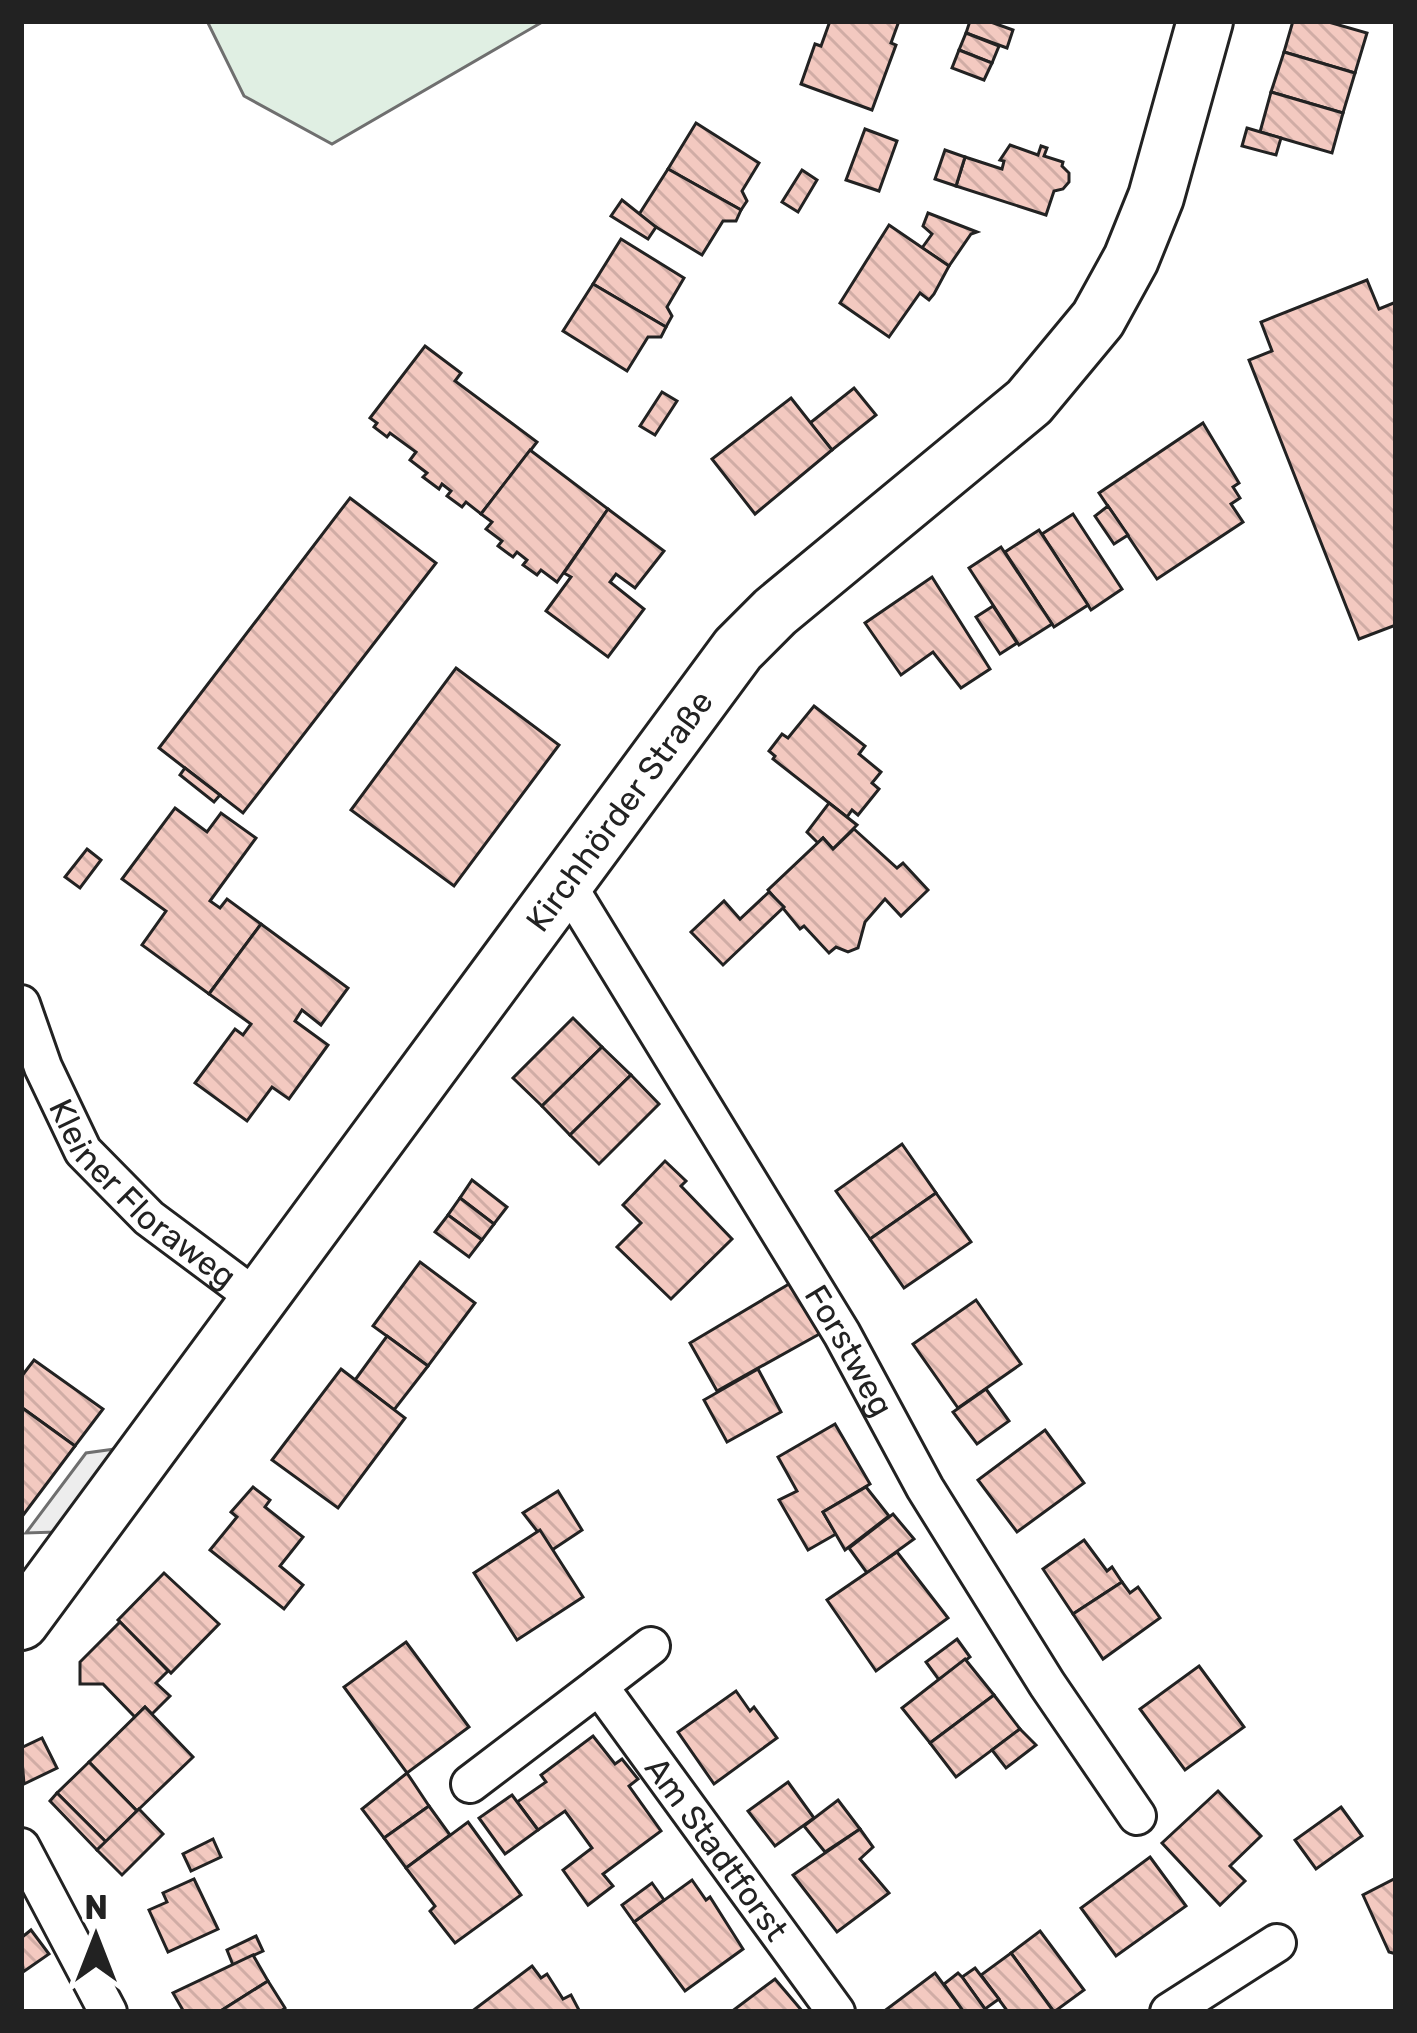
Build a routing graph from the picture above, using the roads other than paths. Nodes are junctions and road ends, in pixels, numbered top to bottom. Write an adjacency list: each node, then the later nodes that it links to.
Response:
1 (1205, 21): 2 (main road, Kirchhörder Straße)
2 (565, 881): 4 (main road, Kirchhörder Straße); 9 (street, Forstweg)
3 (21, 1004): 4 (street, Kleiner Floraweg)
4 (259, 1300): 5 (main road, Kirchhörder Straße)
5 (21, 1622)
6 (651, 1646): 7 (street)
7 (598, 1686): 8 (street); 13 (street, Am Stadtforst)
8 (470, 1784)
9 (1137, 1816)
10 (21, 1847): 12 (street)
11 (1277, 1942): 14 (street)
12 (108, 2012)
13 (836, 2012)
14 (1169, 2012)

